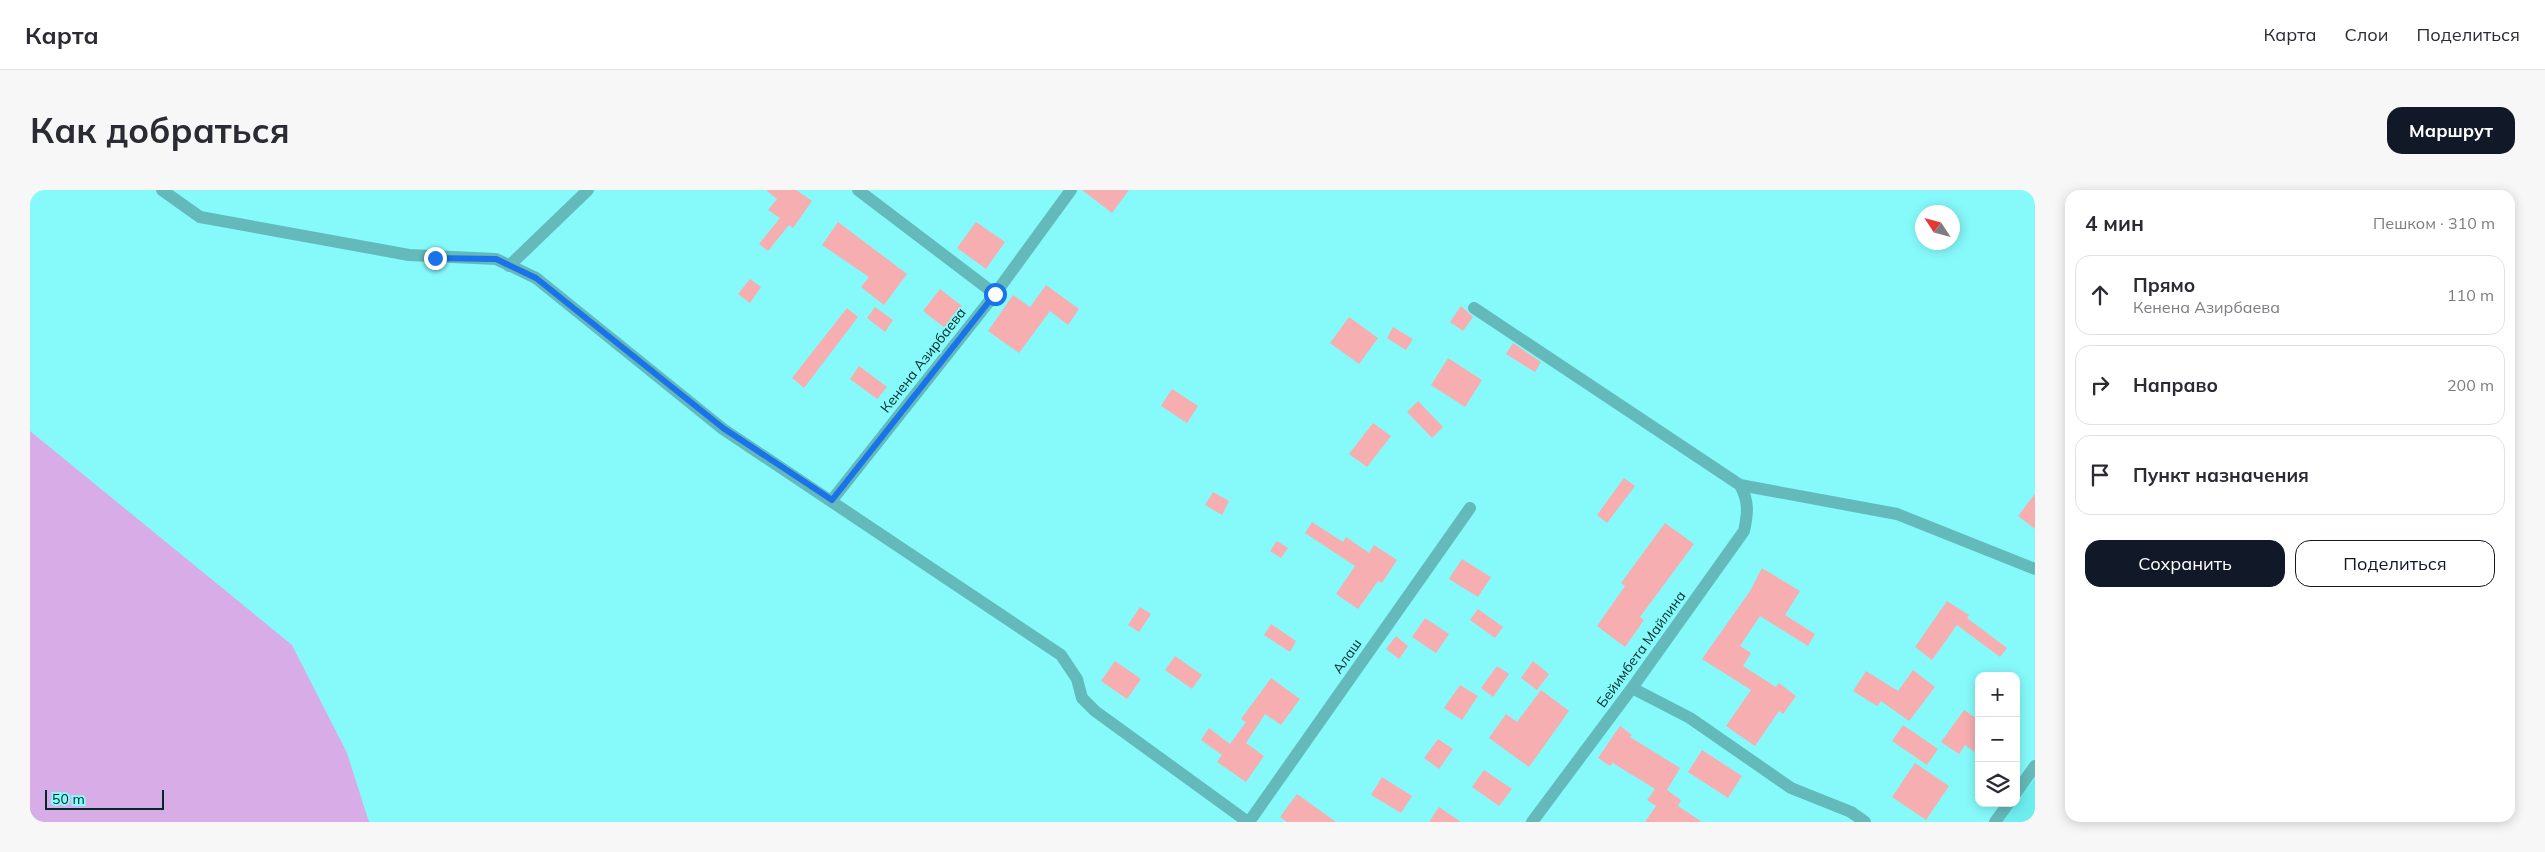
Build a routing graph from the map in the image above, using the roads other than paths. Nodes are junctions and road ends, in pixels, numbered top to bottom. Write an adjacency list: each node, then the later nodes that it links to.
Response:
1 (162, 190): 5 (street)
2 (588, 190): 5 (street)
3 (858, 190): 6 (street)
4 (1071, 190): 6 (street, Кенена Азирбаева)
5 (509, 266): 9 (street)
6 (995, 294): 9 (street, Кенена Азирбаева)
7 (1474, 308): 8 (street)
8 (1740, 485): 11 (street); 12 (street, Бейимбета Майлина)
9 (832, 500): 16 (street)
10 (1470, 508): 16 (street, Алаш)
11 (2035, 569)
12 (1632, 688): 17 (street, Бейимбета Майлина); 18 (street)
13 (2035, 766): 14 (street)
14 (2020, 787)
15 (2006, 807): 19 (street)
16 (1249, 822)
17 (1532, 822)
18 (1865, 822)
19 (1996, 822)

